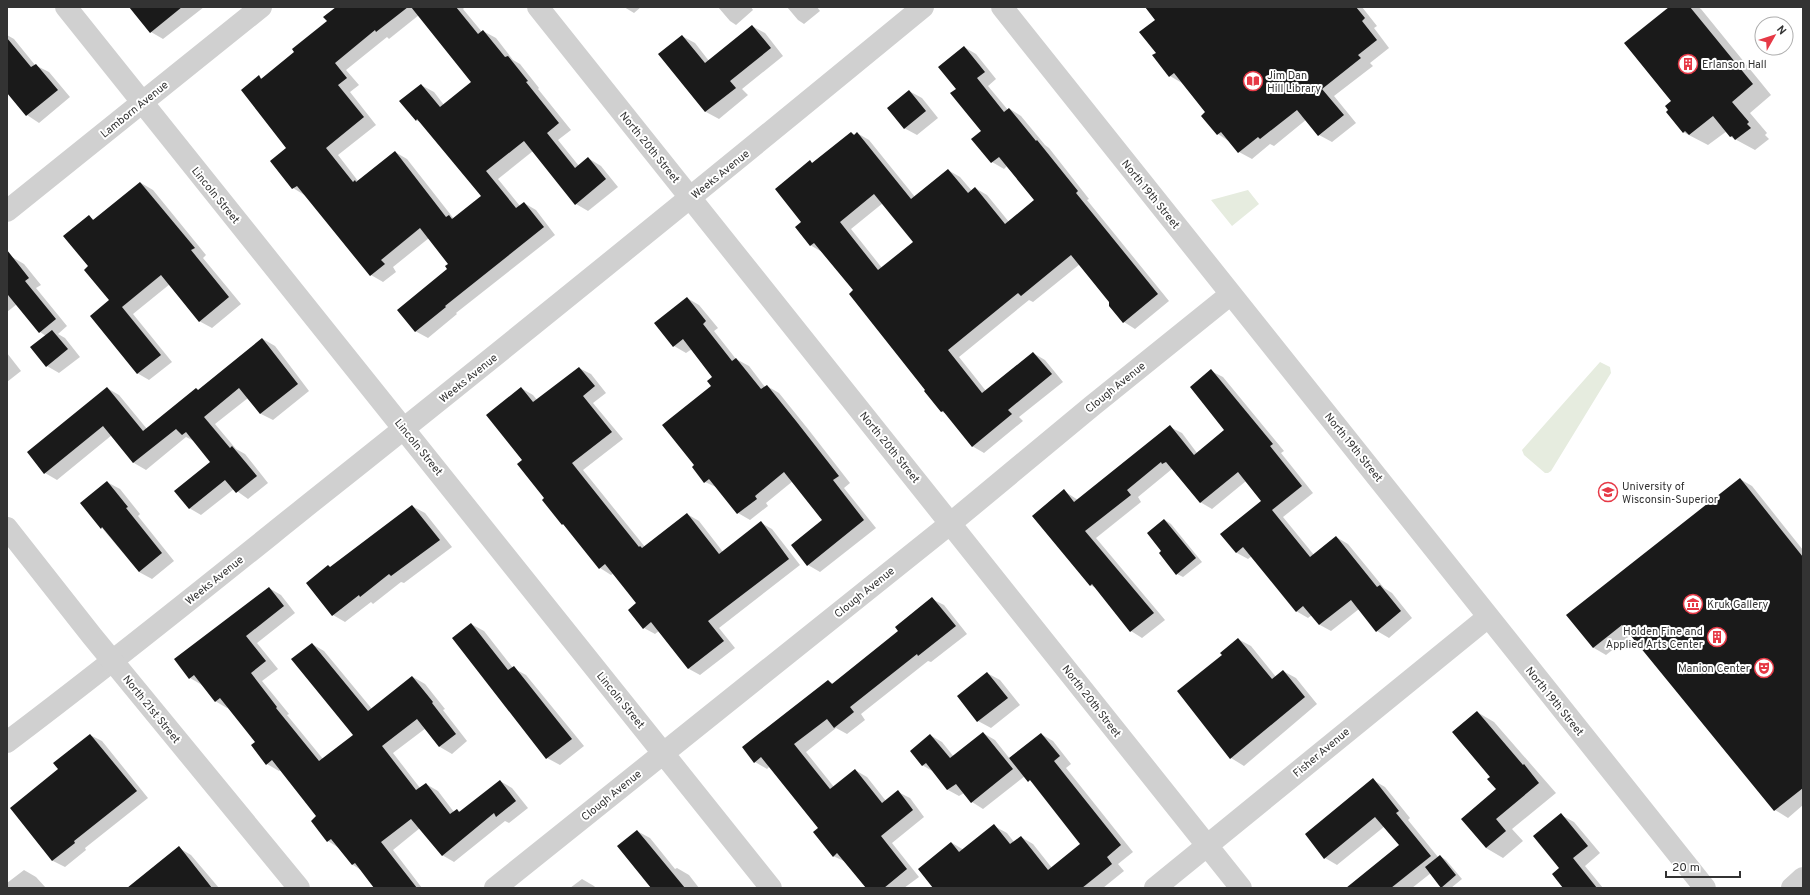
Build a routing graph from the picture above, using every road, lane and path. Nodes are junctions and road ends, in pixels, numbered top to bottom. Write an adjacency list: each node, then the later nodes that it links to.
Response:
1 (66, 7): 6 (street, Lincoln Street)
2 (261, 7): 6 (street, Lamborn Avenue)
3 (538, 7): 7 (street, North 20th Street)
4 (923, 7): 7 (street, Weeks Avenue)
5 (1002, 7): 9 (street, North 19th Street)
6 (142, 102): 8 (street, Lamborn Avenue); 10 (street, Lincoln Street)
7 (691, 198): 10 (street, Weeks Avenue); 11 (street, North 20th Street)
8 (7, 212)
9 (1231, 294): 11 (street, Clough Avenue); 13 (street, North 19th Street)
10 (404, 429): 14 (street, Weeks Avenue); 16 (street, Lincoln Street)
11 (951, 523): 16 (street, Clough Avenue); 17 (street, North 20th Street)
12 (7, 528): 14 (street, North 21st Street)
13 (1488, 617): 17 (street, Fisher Avenue); 24 (street, North 19th Street)
14 (113, 661): 15 (street, Weeks Avenue); 19 (street, North 21st Street)
15 (7, 742)
16 (663, 753): 20 (street, Clough Avenue); 21 (street, Lincoln Street)
17 (1207, 846): 22 (street, Fisher Avenue); 23 (street, North 20th Street)
18 (1803, 878): 25 (street)
19 (298, 888)
20 (495, 888)
21 (771, 888)
22 (1155, 888)
23 (1241, 888)
24 (1705, 888)
25 (1792, 888)

